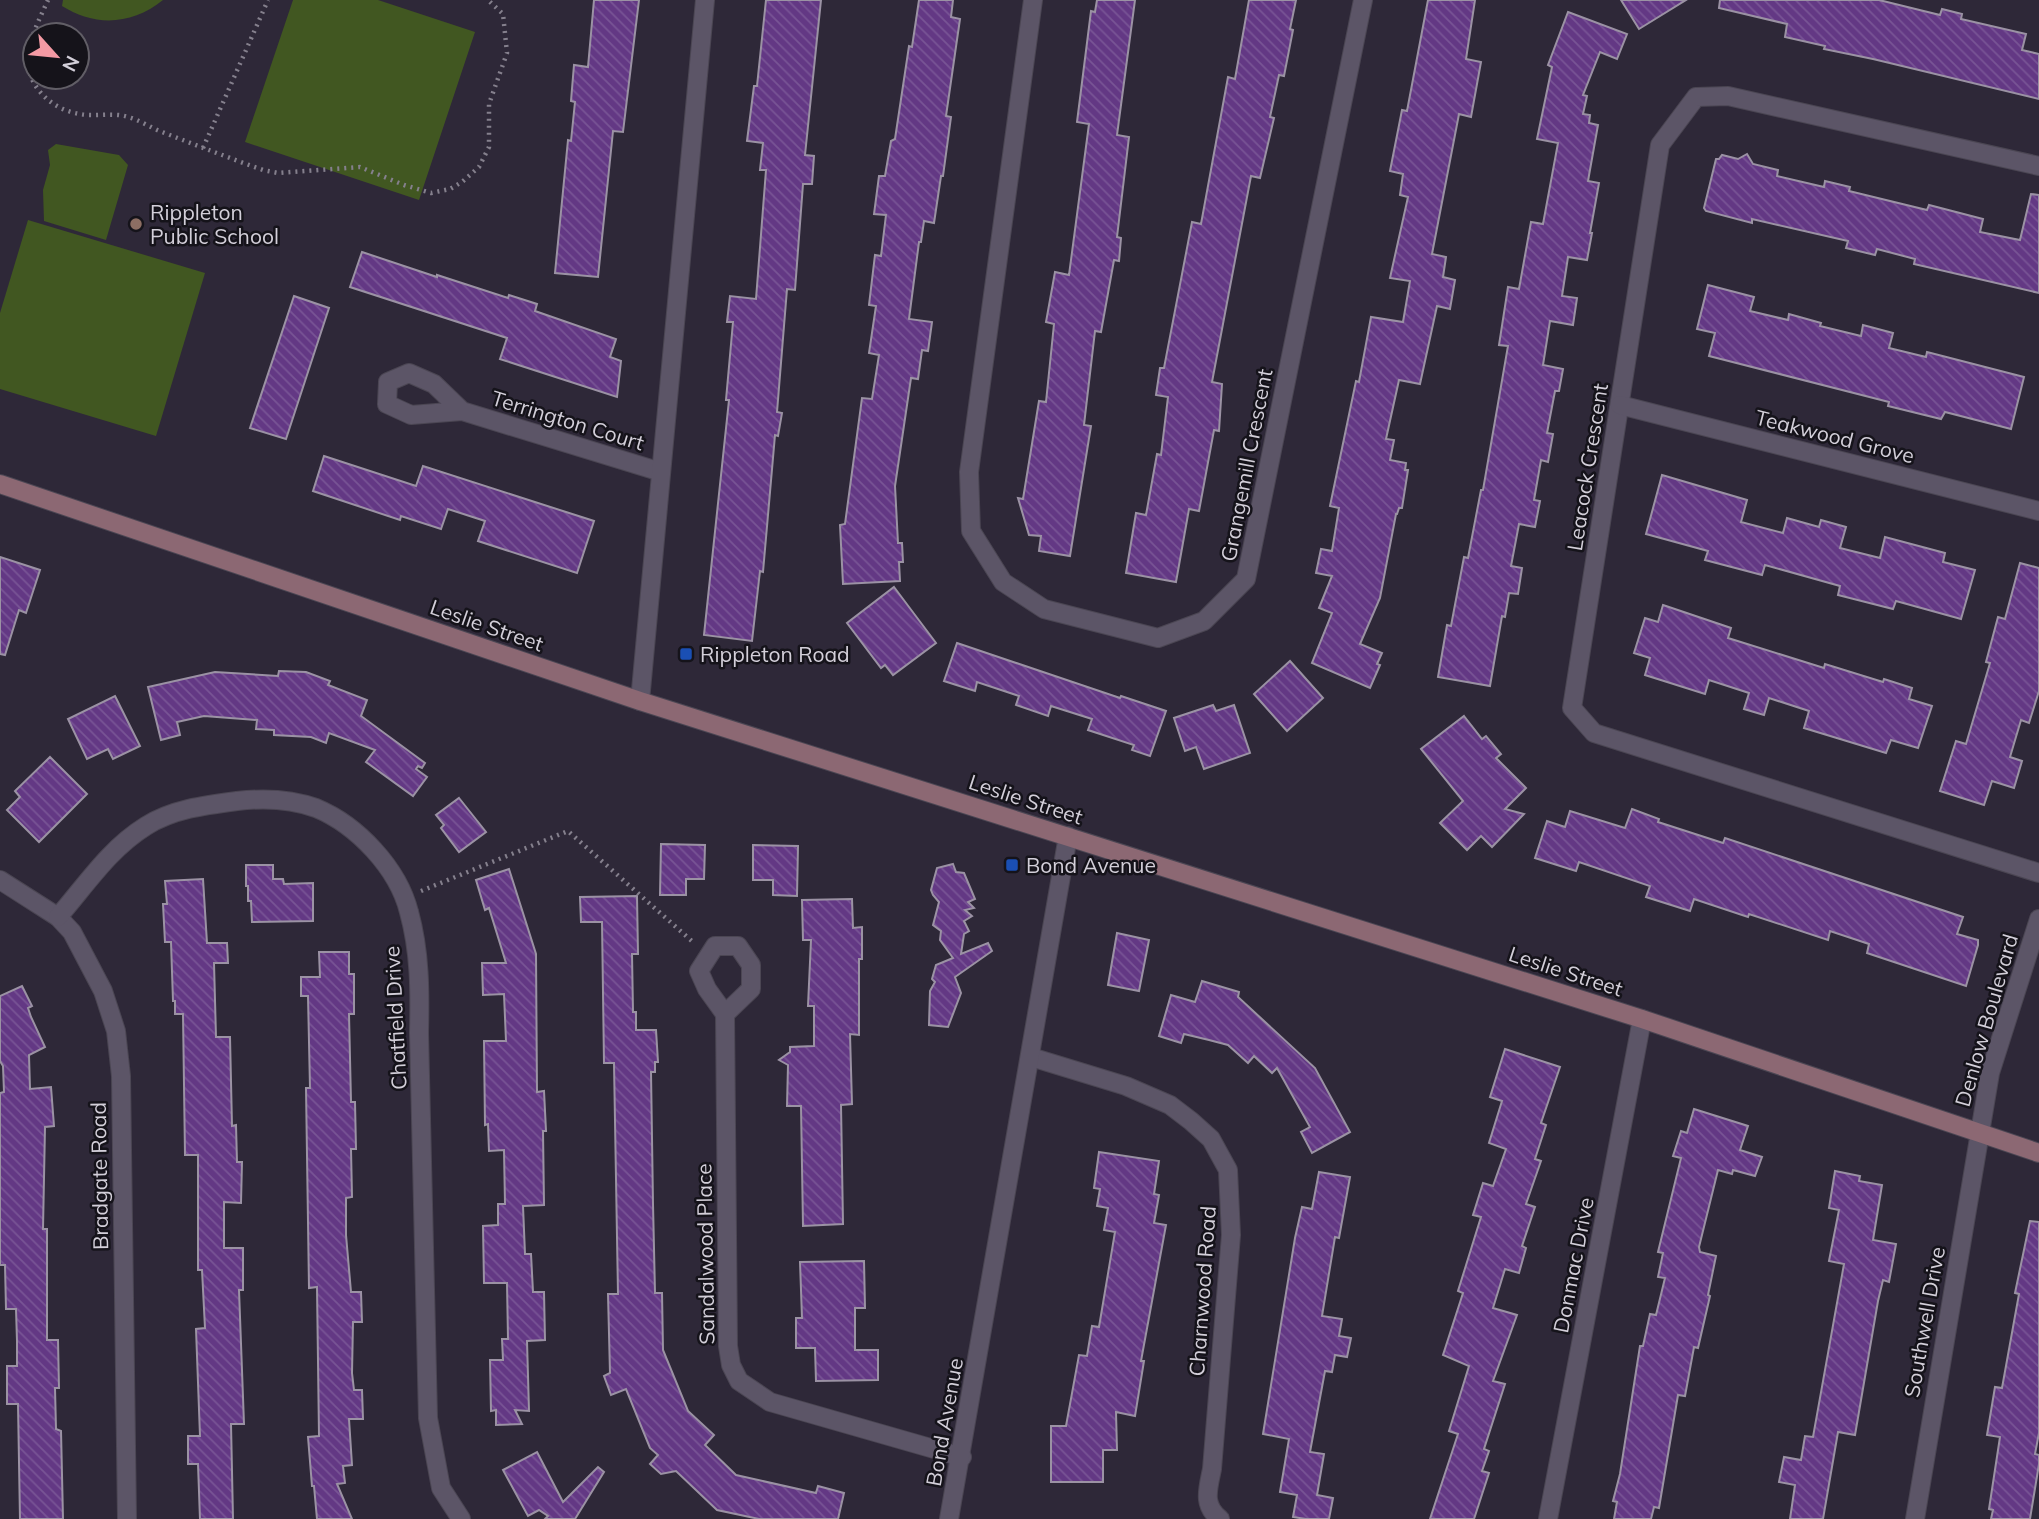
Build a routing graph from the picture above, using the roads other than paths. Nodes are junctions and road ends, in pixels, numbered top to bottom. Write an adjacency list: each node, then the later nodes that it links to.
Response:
1 (705, 0): 7 (street)
2 (1033, 0): 3 (street, Grangemill Crescent)
3 (1363, 0)
4 (2039, 166): 5 (street, Leacock Crescent)
5 (1620, 405): 9 (street, Teakwood Grove); 12 (street, Leacock Crescent)
6 (462, 411): 7 (street, Terrington Court)
7 (662, 472): 10 (street)
8 (0, 484): 10 (main road, Leslie Street)
9 (2039, 511)
10 (640, 701): 11 (main road, Leslie Street)
11 (1068, 836): 17 (main road, Leslie Street); 18 (street, Bond Avenue)
12 (2039, 873)
13 (0, 880): 14 (street, Bradgate Road)
14 (58, 917): 22 (street, Bradgate Road); 23 (street, Chatfield Drive)
15 (2039, 919): 19 (street, Denlow Boulevard)
16 (725, 1014): 16 (street); 21 (street, Sandalwood Place)
17 (1642, 1020): 19 (main road, Leslie Street); 26 (street, Donmac Drive)
18 (1031, 1057): 21 (street, Bond Avenue); 25 (street, Charnwood Road)
19 (1979, 1133): 20 (main road, Leslie Street); 27 (street, Southwell Drive)
20 (2039, 1153)
21 (962, 1457): 24 (street, Bond Avenue)
22 (127, 1519)
23 (461, 1519)
24 (949, 1519)
25 (1220, 1519)
26 (1548, 1519)
27 (1915, 1519)

